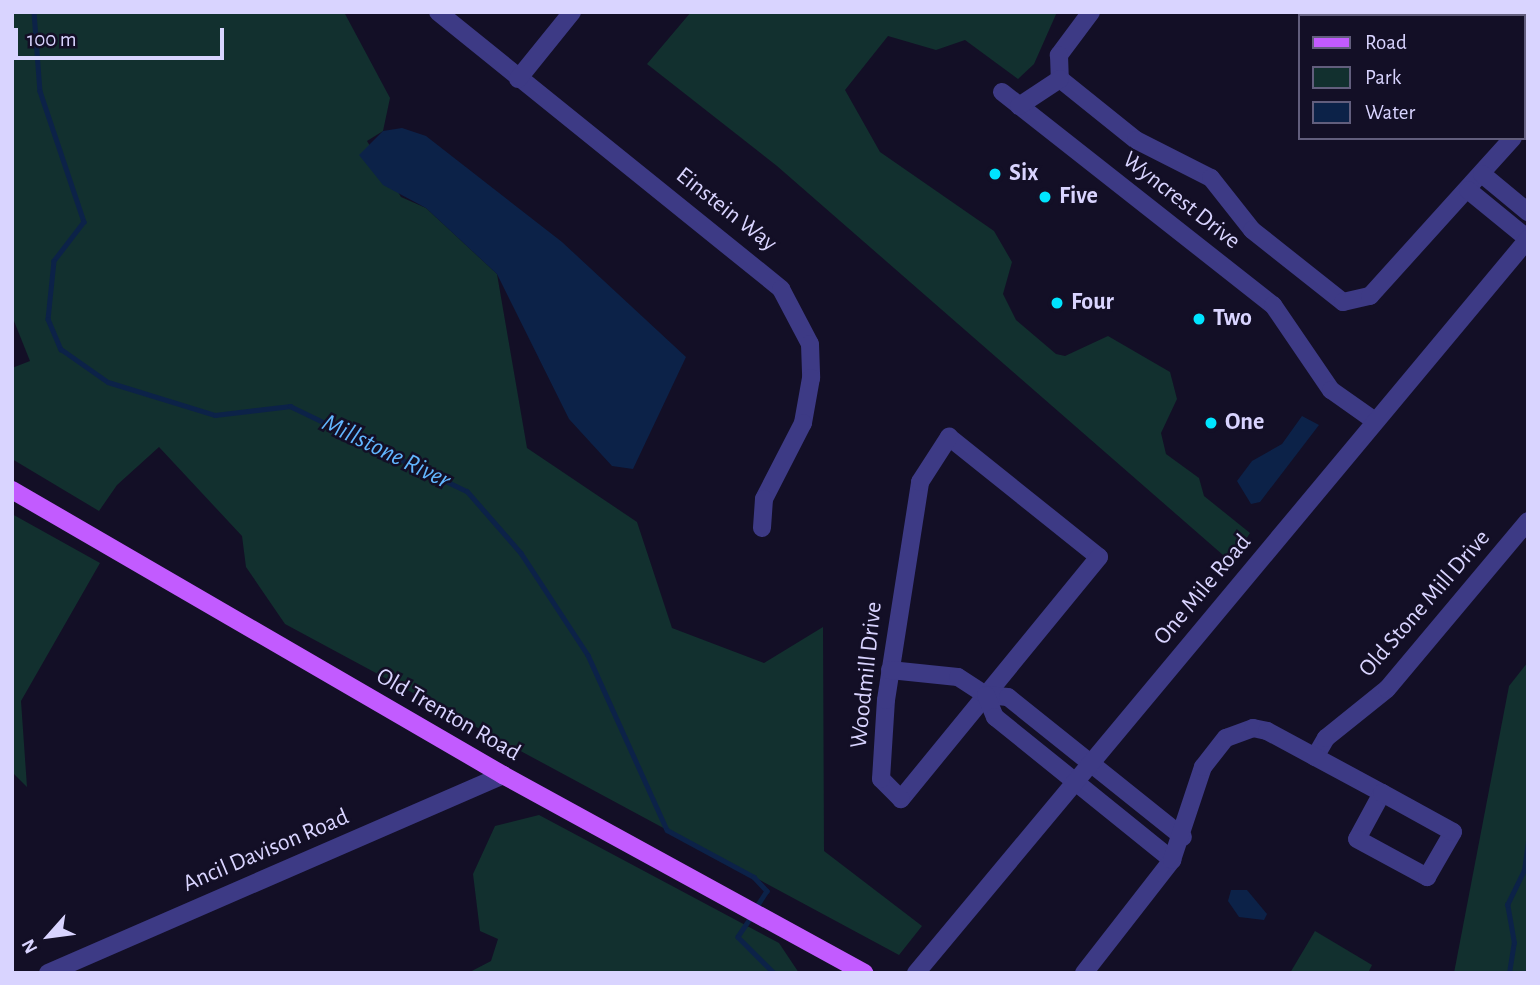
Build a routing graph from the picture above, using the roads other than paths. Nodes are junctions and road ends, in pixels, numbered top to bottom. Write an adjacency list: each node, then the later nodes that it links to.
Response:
1 (438, 12): 4 (street, Einstein Way)
2 (572, 12): 4 (street)
3 (1091, 12): 5 (street)
4 (518, 79): 16 (street, Einstein Way)
5 (1060, 79): 7 (street); 10 (street)
6 (1002, 92): 7 (street, Wyncrest Drive)
7 (1019, 106): 13 (street, Wyncrest Drive)
8 (1511, 140): 9 (street)
9 (1482, 174): 10 (street); 11 (street)
10 (1468, 190): 12 (street)
11 (1528, 212)
12 (1528, 239): 13 (street, One Mile Road)
13 (1375, 421): 20 (street, One Mile Road)
14 (12, 490): 21 (main road, Old Trenton Road)
15 (1528, 521): 19 (street, Old Stone Mill Drive)
16 (762, 527)
17 (890, 670): 18 (street); 18 (street, Woodmill Drive); 18 (street, Woodmill Drive)
18 (986, 695): 20 (street); 22 (street)
19 (1315, 757): 23 (street); 24 (street)
20 (1092, 763): 22 (street, One Mile Road); 24 (street)
21 (503, 775): 26 (street, Ancil Davison Road); 27 (main road, Old Trenton Road)
22 (1076, 782): 25 (street); 28 (street, One Mile Road)
23 (1381, 793): 23 (street)
24 (1183, 837): 25 (street)
25 (1172, 860): 29 (street)
26 (48, 973)
27 (864, 973)
28 (916, 973)
29 (1084, 973)

